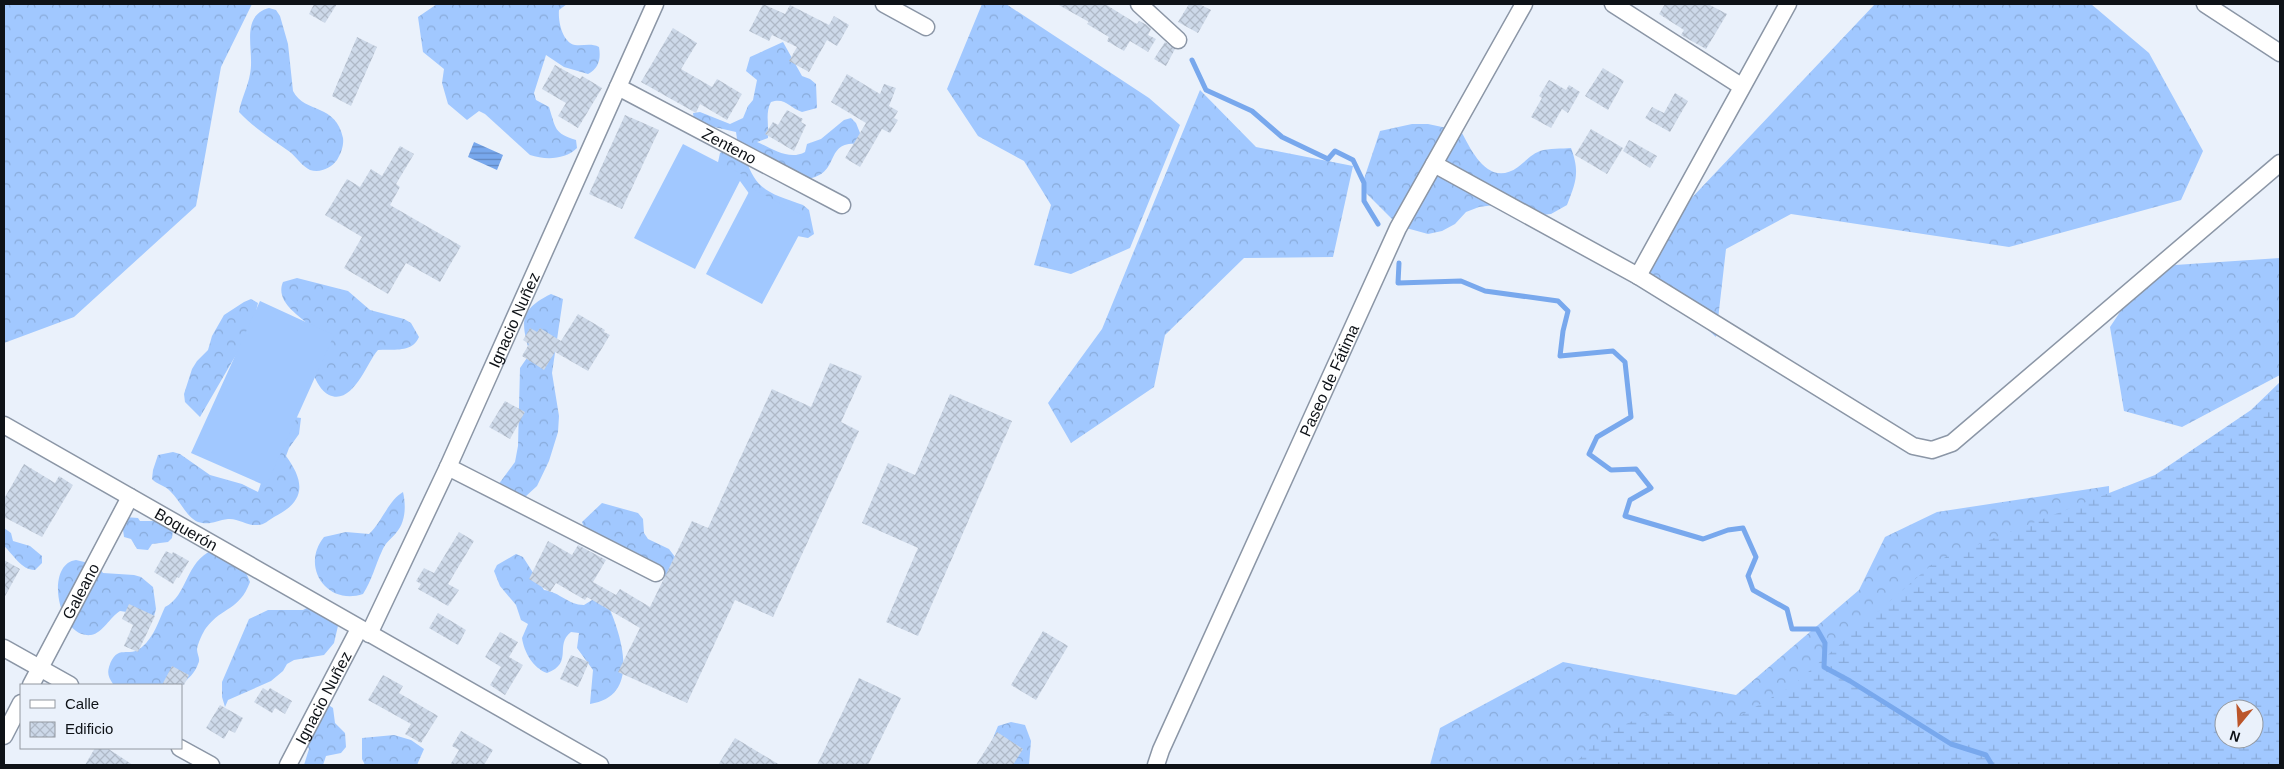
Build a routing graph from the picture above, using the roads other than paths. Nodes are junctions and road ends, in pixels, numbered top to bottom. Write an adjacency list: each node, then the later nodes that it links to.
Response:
1 (655, 4): 12 (street, Ignacio Nuñez)
2 (884, 4): 8 (street)
3 (1139, 4): 9 (street)
4 (1524, 4): 14 (street, Paseo de Fátima)
5 (1613, 4): 11 (street)
6 (1788, 4): 11 (street)
7 (2205, 4): 10 (street)
8 (926, 27)
9 (1178, 40)
10 (2280, 53)
11 (1741, 86): 16 (street)
12 (618, 87): 15 (street, Zenteno); 18 (street, Ignacio Nuñez)
13 (2280, 163): 16 (street)
14 (1434, 164): 16 (street); 33 (street, Paseo de Fátima)
15 (842, 205)
16 (1638, 276)
17 (4, 425): 19 (street, Boquerón)
18 (448, 467): 20 (street); 21 (street, Ignacio Nuñez)
19 (130, 497): 21 (street, Boquerón); 23 (street, Galeano)
20 (656, 573)
21 (364, 631): 29 (street, Boquerón); 31 (street, Ignacio Nuñez)
22 (4, 648): 23 (street)
23 (40, 668): 24 (street, Galeano); 25 (street)
24 (32, 684)
25 (68, 684)
26 (20, 705): 27 (street)
27 (4, 736)
28 (182, 749): 30 (street)
29 (580, 760): 32 (street, Boquerón)
30 (211, 765)
31 (288, 765)
32 (600, 765)
33 (1156, 765)

